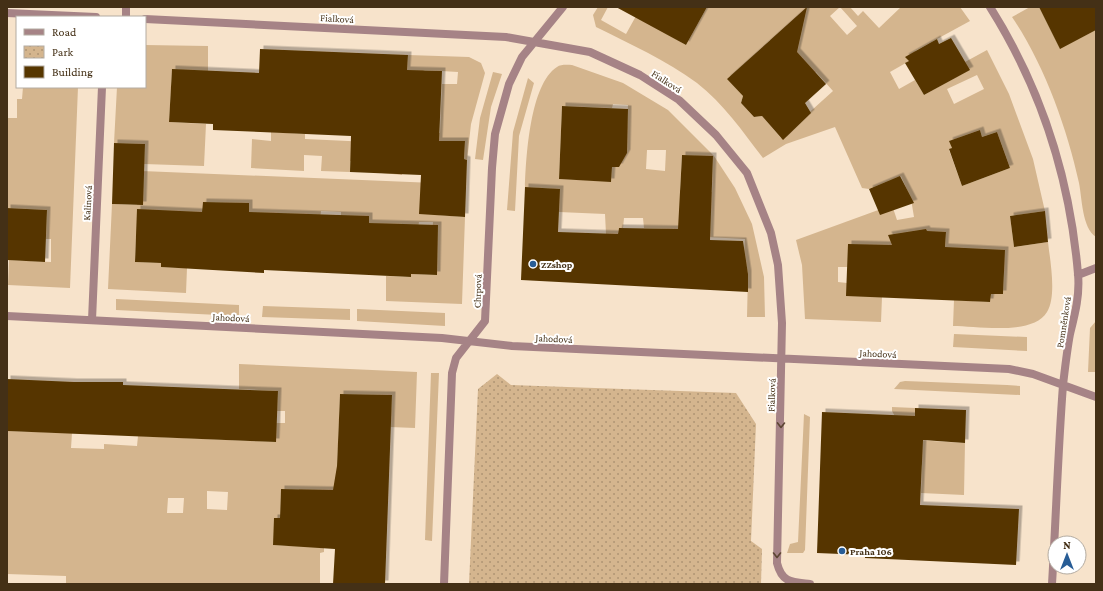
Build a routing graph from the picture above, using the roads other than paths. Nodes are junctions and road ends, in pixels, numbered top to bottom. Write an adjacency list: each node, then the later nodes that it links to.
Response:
1 (67, 7): 5 (street)
2 (563, 7): 7 (street, Chrpová)
3 (990, 7): 10 (street, Pomněnková)
4 (7, 13): 5 (street)
5 (67, 16)
6 (146, 19): 7 (street, Fialková)
7 (534, 42): 13 (street, Chrpová); 14 (street, Fialková)
8 (102, 88): 12 (street, Kalinová)
9 (1096, 268): 10 (street)
10 (1078, 275): 15 (street, Pomněnková)
11 (7, 316): 12 (street, Jahodová)
12 (92, 320): 13 (street, Jahodová)
13 (471, 340): 14 (street, Jahodová); 17 (street, Chrpová)
14 (782, 358): 15 (street, Jahodová); 18 (street, Fialková, one-way to 18)
15 (1063, 384): 16 (street, Jahodová); 19 (street, Pomněnková)
16 (1096, 397)
17 (444, 584)
18 (810, 584)
19 (1052, 584)

